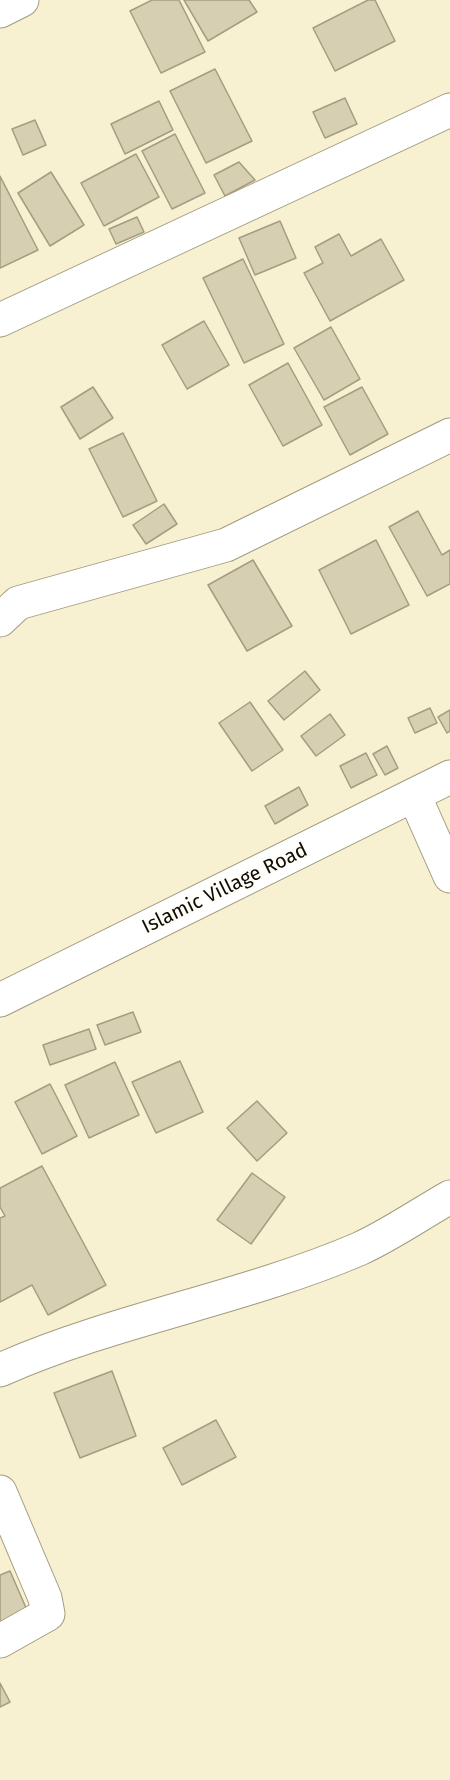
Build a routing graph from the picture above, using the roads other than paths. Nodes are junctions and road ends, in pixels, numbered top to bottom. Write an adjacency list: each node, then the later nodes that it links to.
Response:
1 (22, 0): 2 (street)
2 (0, 11)
3 (450, 110): 4 (street)
4 (0, 320)
5 (450, 435): 6 (street)
6 (0, 620)
7 (450, 777): 8 (street, Islamic Village Road)
8 (414, 795): 9 (street); 10 (street, Islamic Village Road)
9 (450, 876)
10 (0, 1000)
11 (450, 1197): 12 (street)
12 (0, 1371)
13 (0, 1492): 14 (street)
14 (0, 1641)

